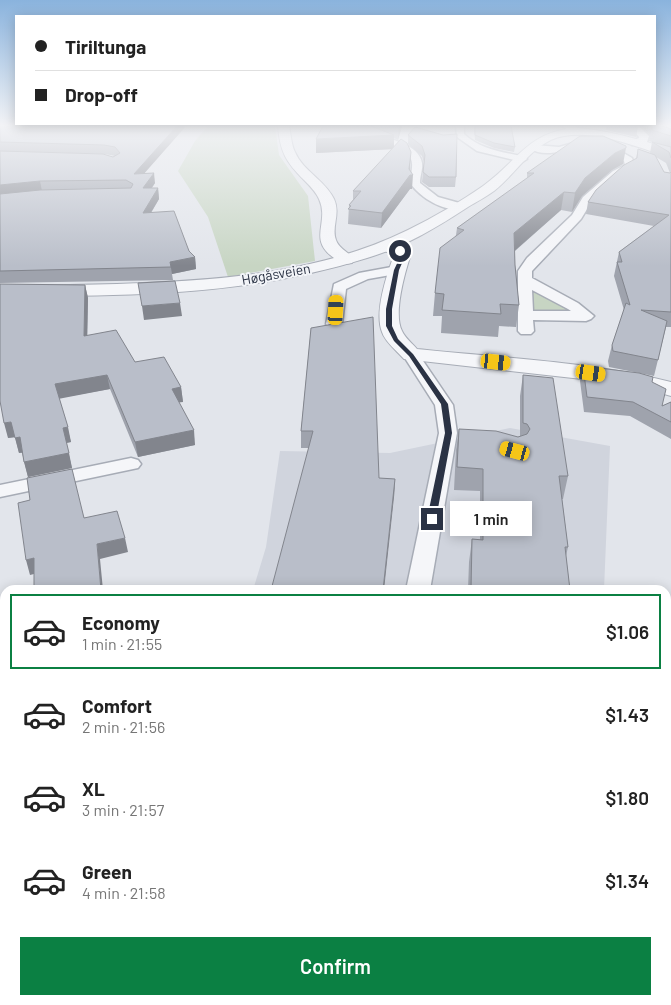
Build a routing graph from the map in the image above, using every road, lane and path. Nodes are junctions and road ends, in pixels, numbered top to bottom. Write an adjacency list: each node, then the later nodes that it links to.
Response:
1 (305, 173): 7 (street)
2 (416, 173): 5 (lane)
3 (507, 173): 5 (street, Høgåsveien)
4 (619, 173): 9 (lane)
5 (459, 206): 6 (street, Høgåsveien)
6 (386, 246): 7 (street, Høgåsveien); 8 (street)
7 (346, 260): 11 (street, Høgåsveien)
8 (397, 270): 10 (lane); 16 (street)
9 (526, 280): 13 (lane); 13 (lane)
10 (350, 281): 12 (lane); 14 (lane)
11 (0, 290)
12 (350, 315)
13 (526, 315): 15 (lane)
14 (334, 324)
15 (526, 331)
16 (411, 355): 17 (street); 20 (lane)
17 (671, 389)
18 (131, 464): 19 (lane)
19 (0, 491)
20 (419, 585)

